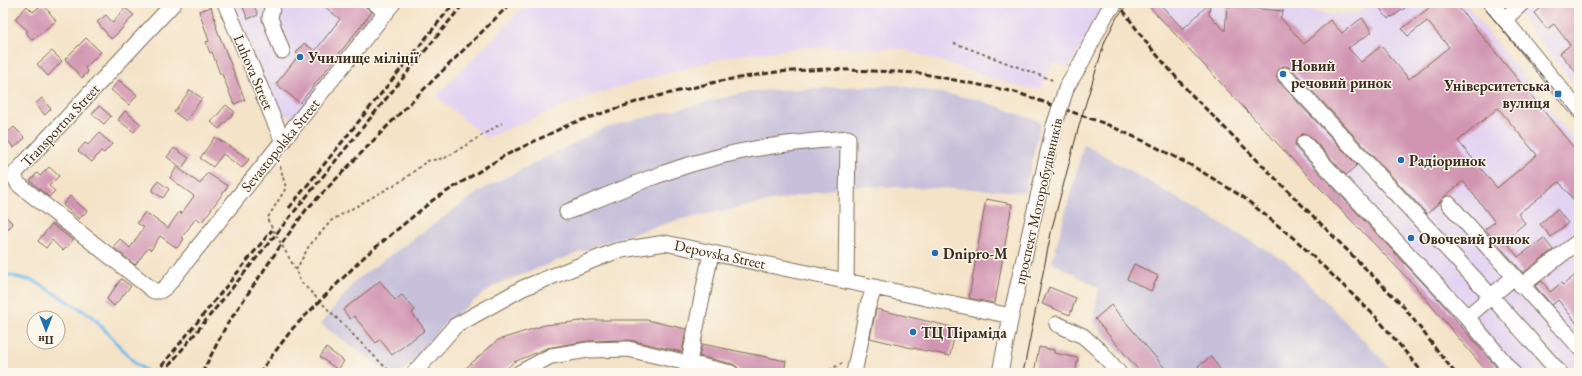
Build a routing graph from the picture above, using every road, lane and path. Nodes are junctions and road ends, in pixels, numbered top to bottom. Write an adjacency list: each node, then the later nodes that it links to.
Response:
1 (174, 3): 24 (street, Transportna Street)
2 (225, 3): 16 (street, Luhova Street)
3 (273, 3): 10 (street)
4 (1118, 3): 12 (street, проспект Моторобудівників)
5 (1491, 3): 8 (street)
6 (1522, 3): 8 (street)
7 (384, 6): 16 (street, Sevastopolska Street)
8 (1505, 19): 13 (street)
9 (954, 43): 12 (path)
10 (282, 51)
11 (1285, 75): 26 (street)
12 (1067, 86): 27 (street, проспект Моторобудівників, bridge)
13 (1579, 111)
14 (502, 123): 21 (path)
15 (1304, 143): 28 (street)
16 (279, 147): 21 (path); 24 (street, Sevastopolska Street)
17 (1449, 204): 23 (street)
18 (567, 212): 22 (street)
19 (1579, 241): 23 (street)
20 (712, 252): 22 (street, Depovska Street); 32 (street); 34 (street, Depovska Street)
21 (296, 270): 33 (path)
22 (846, 281): 25 (street, Depovska Street)
23 (1518, 281): 26 (street); 30 (street)
24 (166, 287)
25 (874, 287): 27 (street, Depovska Street); 31 (street)
26 (1491, 296): 28 (street); 42 (street)
27 (1011, 316): 39 (street, проспект Моторобудівників)
28 (1467, 317): 41 (street)
29 (1057, 324): 40 (street)
30 (1579, 347)
31 (858, 354): 37 (path); 38 (street)
32 (688, 368): 35 (street); 36 (street)
33 (391, 373)
34 (414, 373)
35 (519, 373)
36 (730, 373)
37 (824, 373)
38 (854, 373)
39 (1000, 373)
40 (1119, 373)
41 (1513, 373)
42 (1560, 373)

